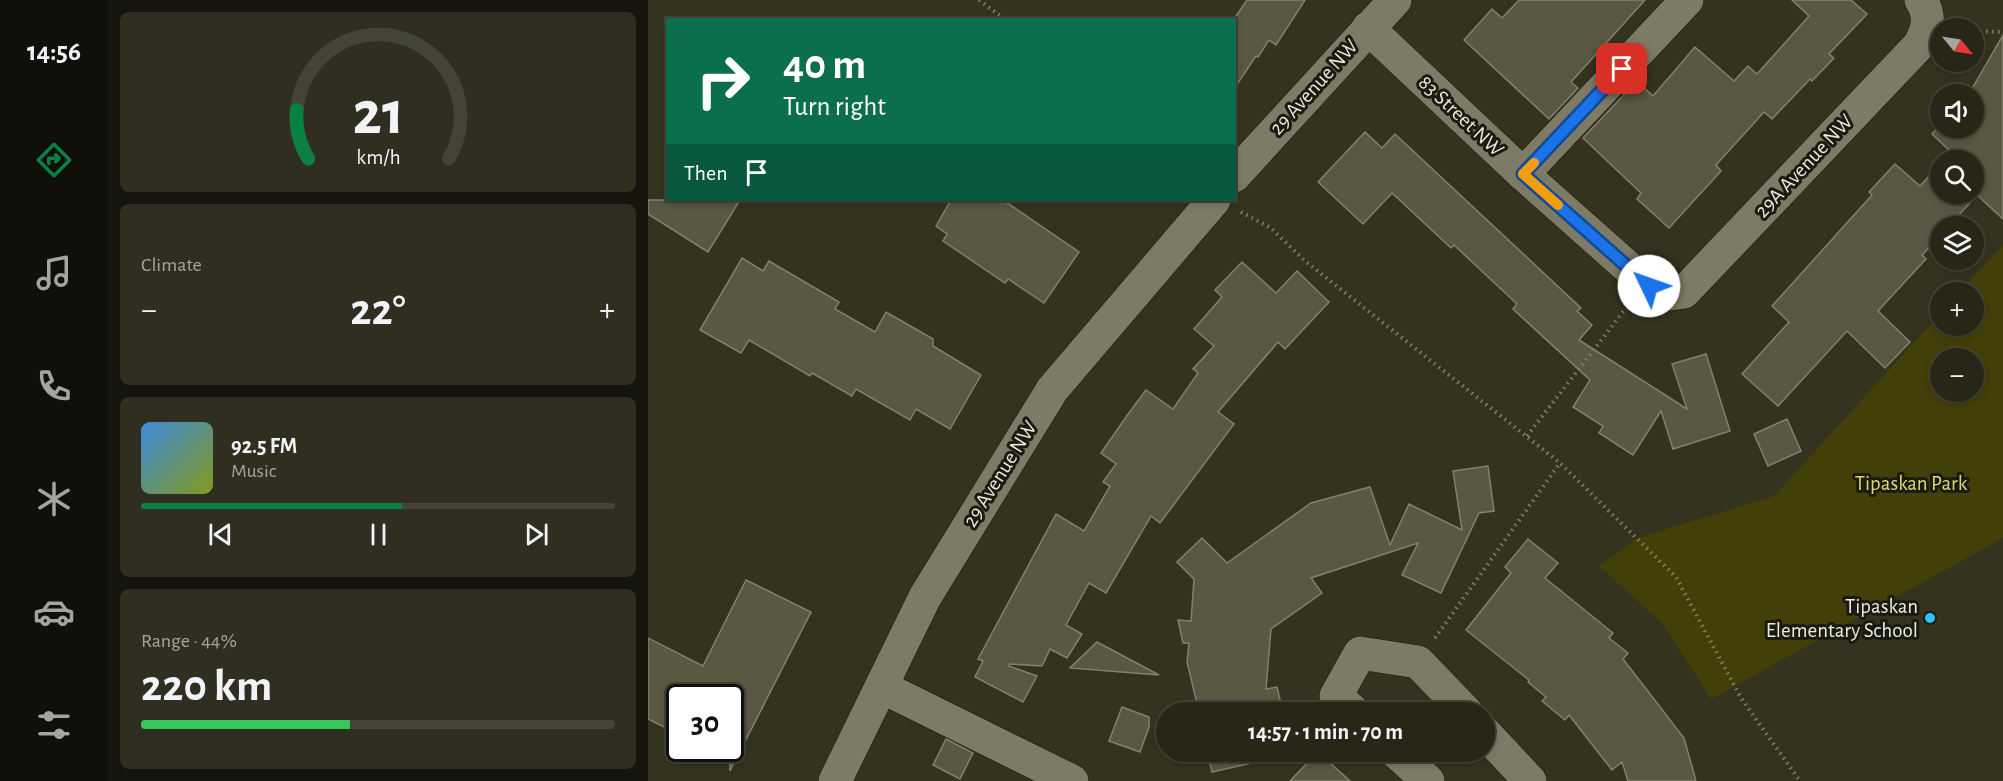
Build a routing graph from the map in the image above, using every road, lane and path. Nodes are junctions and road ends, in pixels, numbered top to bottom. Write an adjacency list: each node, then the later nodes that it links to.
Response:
1 (979, 0): 5 (path)
2 (1395, 0): 6 (street, 29 Avenue NW)
3 (1687, 0): 10 (street)
4 (1925, 11): 13 (street, 29A Avenue NW)
5 (1003, 18)
6 (1368, 28): 9 (street, 29 Avenue NW); 10 (street, 83 Street NW)
7 (1984, 31): 8 (path)
8 (2003, 32)
9 (1236, 174)
10 (1523, 174): 13 (street, 83 Street NW)
11 (1213, 201): 18 (street, 29 Avenue NW)
12 (1245, 216): 15 (path)
13 (1667, 294)
14 (1630, 302): 15 (path)
15 (1527, 436): 16 (path)
16 (1560, 463): 17 (path); 27 (path)
17 (1433, 640)
18 (882, 687): 23 (street, 29 Avenue NW); 24 (street)
19 (1343, 702): 20 (street)
20 (1456, 702)
21 (1495, 744): 26 (street)
22 (1407, 762): 25 (street)
23 (835, 781)
24 (1072, 781)
25 (1428, 781)
26 (1530, 781)
27 (1800, 781)

